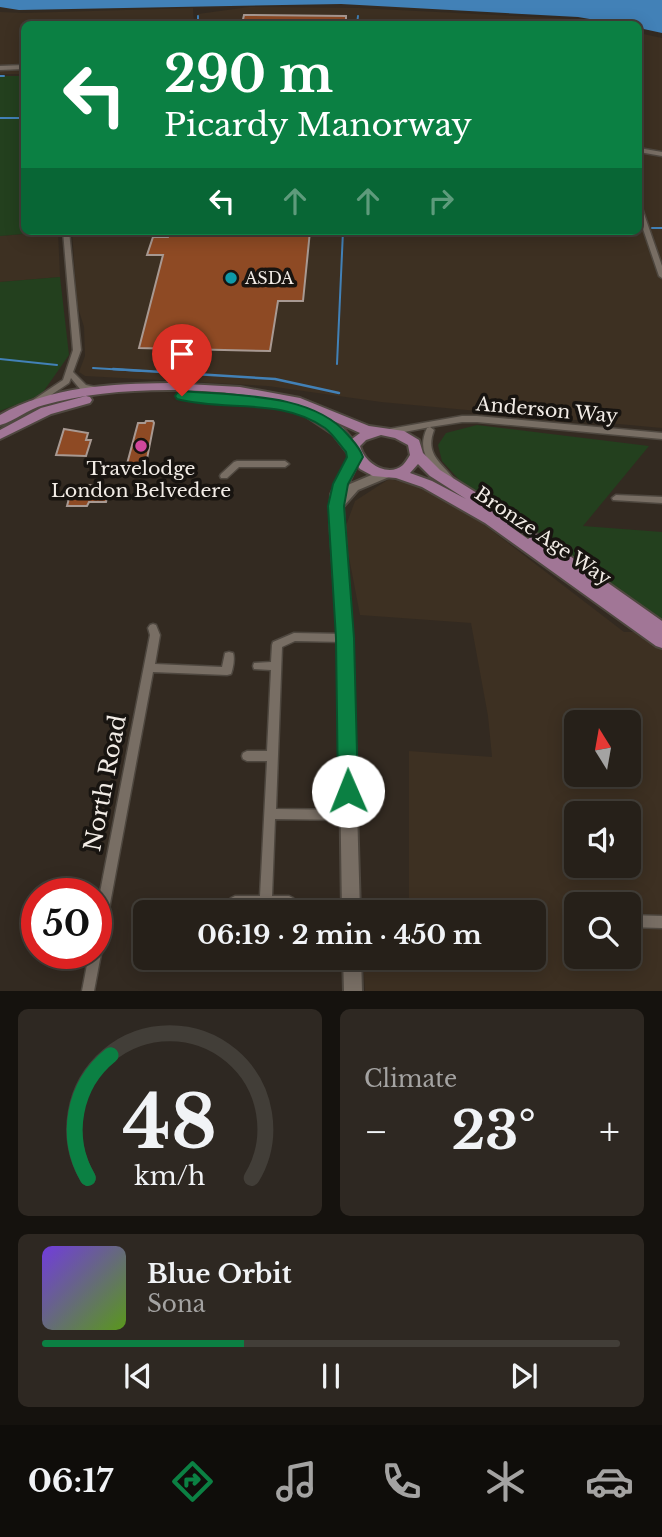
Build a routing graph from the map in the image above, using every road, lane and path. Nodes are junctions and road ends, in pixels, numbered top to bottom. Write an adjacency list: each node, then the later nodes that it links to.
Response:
1 (21, 67): 2 (street)
2 (0, 68)
3 (642, 151): 4 (street)
4 (662, 154)
5 (642, 217): 7 (street)
6 (66, 235): 8 (street)
7 (662, 276)
8 (71, 370): 9 (street); 10 (street)
9 (102, 391): 10 (main road); 13 (main road)
10 (36, 402): 11 (main road)
11 (0, 421)
12 (434, 427): 13 (street, Anderson Way); 15 (street, Anderson Way); 16 (street); 21 (street)
13 (381, 432): 16 (main road); 17 (main road)
14 (0, 435): 17 (main road)
15 (662, 436)
16 (417, 452): 19 (main road); 21 (main road, Bronze Age Way)
17 (354, 454): 19 (main road); 24 (main road)
18 (285, 464): 20 (street)
19 (391, 473): 24 (main road); 28 (main road, Bronze Age Way)
20 (225, 476)
21 (455, 485): 26 (main road, Bronze Age Way)
22 (615, 498): 23 (street)
23 (662, 500)
24 (336, 506): 27 (main road)
25 (153, 628): 32 (street, North Road)
26 (662, 629)
27 (345, 638): 31 (street); 36 (main road)
28 (662, 642)
29 (229, 656): 32 (street)
30 (258, 666): 31 (street)
31 (276, 666): 34 (street)
32 (149, 668): 37 (street, North Road)
33 (247, 756): 34 (street)
34 (272, 756): 35 (street)
35 (270, 814): 36 (street); 38 (street)
36 (349, 815): 39 (main road)
37 (109, 878)
38 (266, 900)
39 (351, 900)
40 (641, 921): 41 (street)
41 (662, 922)
42 (92, 969): 44 (street)
43 (352, 970): 45 (main road)
44 (88, 991)
45 (353, 991)

